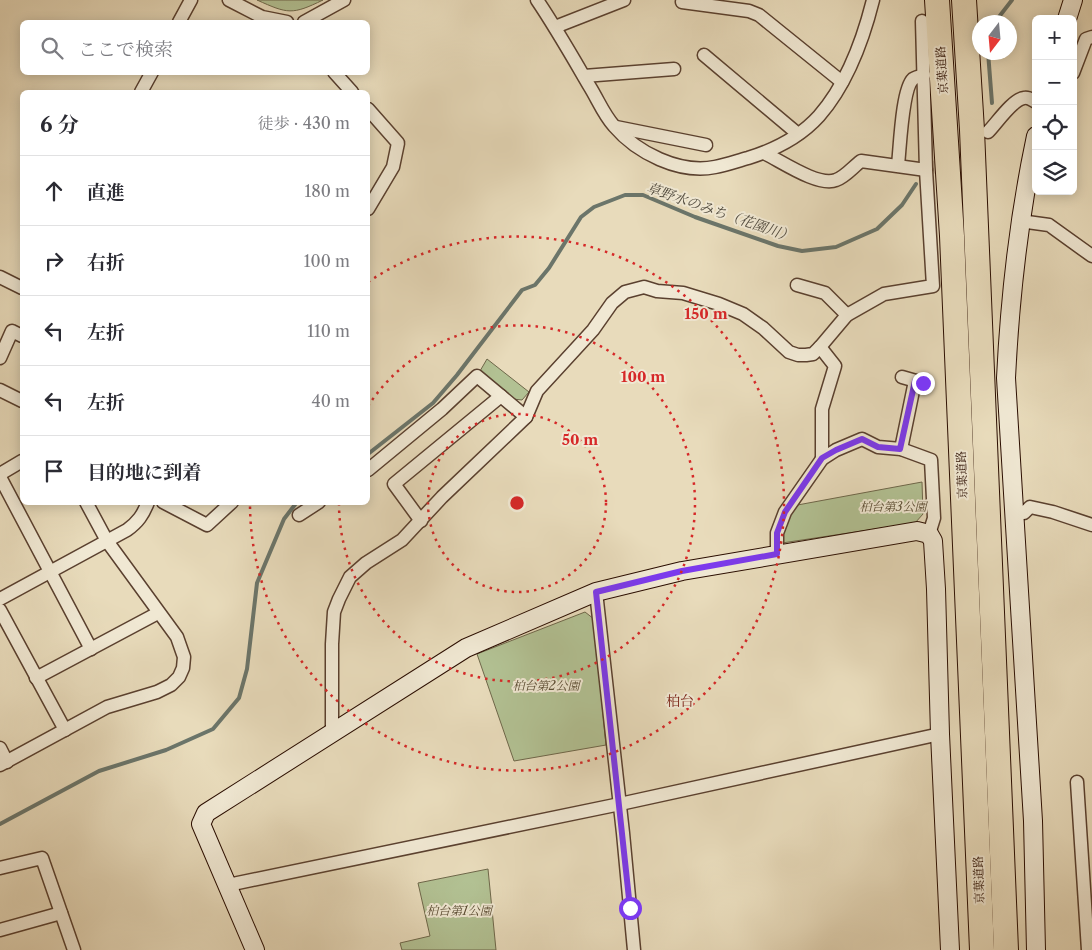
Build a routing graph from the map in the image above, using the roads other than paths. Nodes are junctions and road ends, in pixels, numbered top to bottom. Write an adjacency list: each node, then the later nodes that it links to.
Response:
1 (191, 0): 12 (street)
2 (229, 0): 13 (street)
3 (344, 0): 14 (street)
4 (537, 0): 16 (street)
5 (624, 0): 16 (street)
6 (873, 0): 25 (street)
7 (938, 0): 92 (highway, 京葉道路)
8 (964, 0): 93 (highway, 京葉道路)
9 (1072, 0): 11 (street)
10 (682, 2): 25 (street)
11 (1068, 15)
12 (180, 20)
13 (277, 20)
14 (308, 20)
15 (922, 21): 24 (street)
16 (555, 27): 23 (street)
17 (1092, 37): 19 (street)
18 (704, 55): 32 (street)
19 (1077, 63)
20 (674, 69): 23 (street)
21 (150, 75): 26 (street)
22 (337, 75): 27 (street)
23 (584, 76): 30 (street)
24 (924, 76): 36 (street); 37 (street)
25 (842, 82): 32 (street)
26 (142, 90)
27 (350, 90)
28 (1032, 100): 31 (street)
29 (370, 112): 38 (street)
30 (614, 126): 33 (street); 35 (street)
31 (988, 132)
32 (798, 134): 35 (street)
33 (706, 145)
34 (1033, 150): 39 (street)
35 (764, 153): 36 (street)
36 (898, 165): 37 (street)
37 (926, 170): 44 (street)
38 (370, 206)
39 (1020, 221): 40 (street); 63 (street)
40 (1092, 256)
41 (0, 276): 43 (street)
42 (797, 285): 44 (street)
43 (20, 287)
44 (847, 315): 46 (street)
45 (20, 335): 47 (street)
46 (820, 347): 52 (street); 54 (street)
47 (0, 358)
48 (902, 377): 53 (street)
49 (0, 390): 51 (street)
50 (501, 396): 52 (street); 56 (street); 65 (street)
51 (20, 399)
52 (526, 418): 65 (street)
53 (900, 449): 54 (street); 67 (street)
54 (822, 458): 69 (street)
55 (20, 462): 57 (street)
56 (370, 468)
57 (0, 475): 70 (street)
58 (88, 505): 68 (street)
59 (147, 505): 68 (street)
60 (169, 505): 61 (street)
61 (229, 505)
62 (314, 505): 64 (street)
63 (1013, 512): 66 (street); 94 (street)
64 (299, 515)
65 (421, 521): 78 (street)
66 (1092, 525)
67 (929, 534): 69 (street); 79 (street)
68 (107, 541): 70 (street); 74 (street)
69 (777, 554): 71 (street)
70 (50, 572): 72 (street); 75 (street)
71 (596, 592): 78 (street); 83 (street)
72 (0, 599)
73 (0, 610): 76 (street)
74 (158, 613): 75 (street); 77 (street)
75 (91, 649): 76 (street)
76 (36, 678): 77 (street)
77 (65, 730): 81 (street)
78 (332, 734): 85 (street)
79 (940, 734): 83 (street); 91 (street)
80 (0, 748): 81 (street)
81 (4, 764)
82 (1077, 782): 95 (street)
83 (620, 804): 85 (street); 90 (street)
84 (0, 868): 86 (street)
85 (228, 885): 89 (street)
86 (61, 913): 87 (street); 88 (street)
87 (0, 930)
88 (74, 950)
89 (256, 950)
90 (634, 950)
91 (950, 950)
92 (982, 950)
93 (1006, 950)
94 (1036, 950)
95 (1088, 950)

